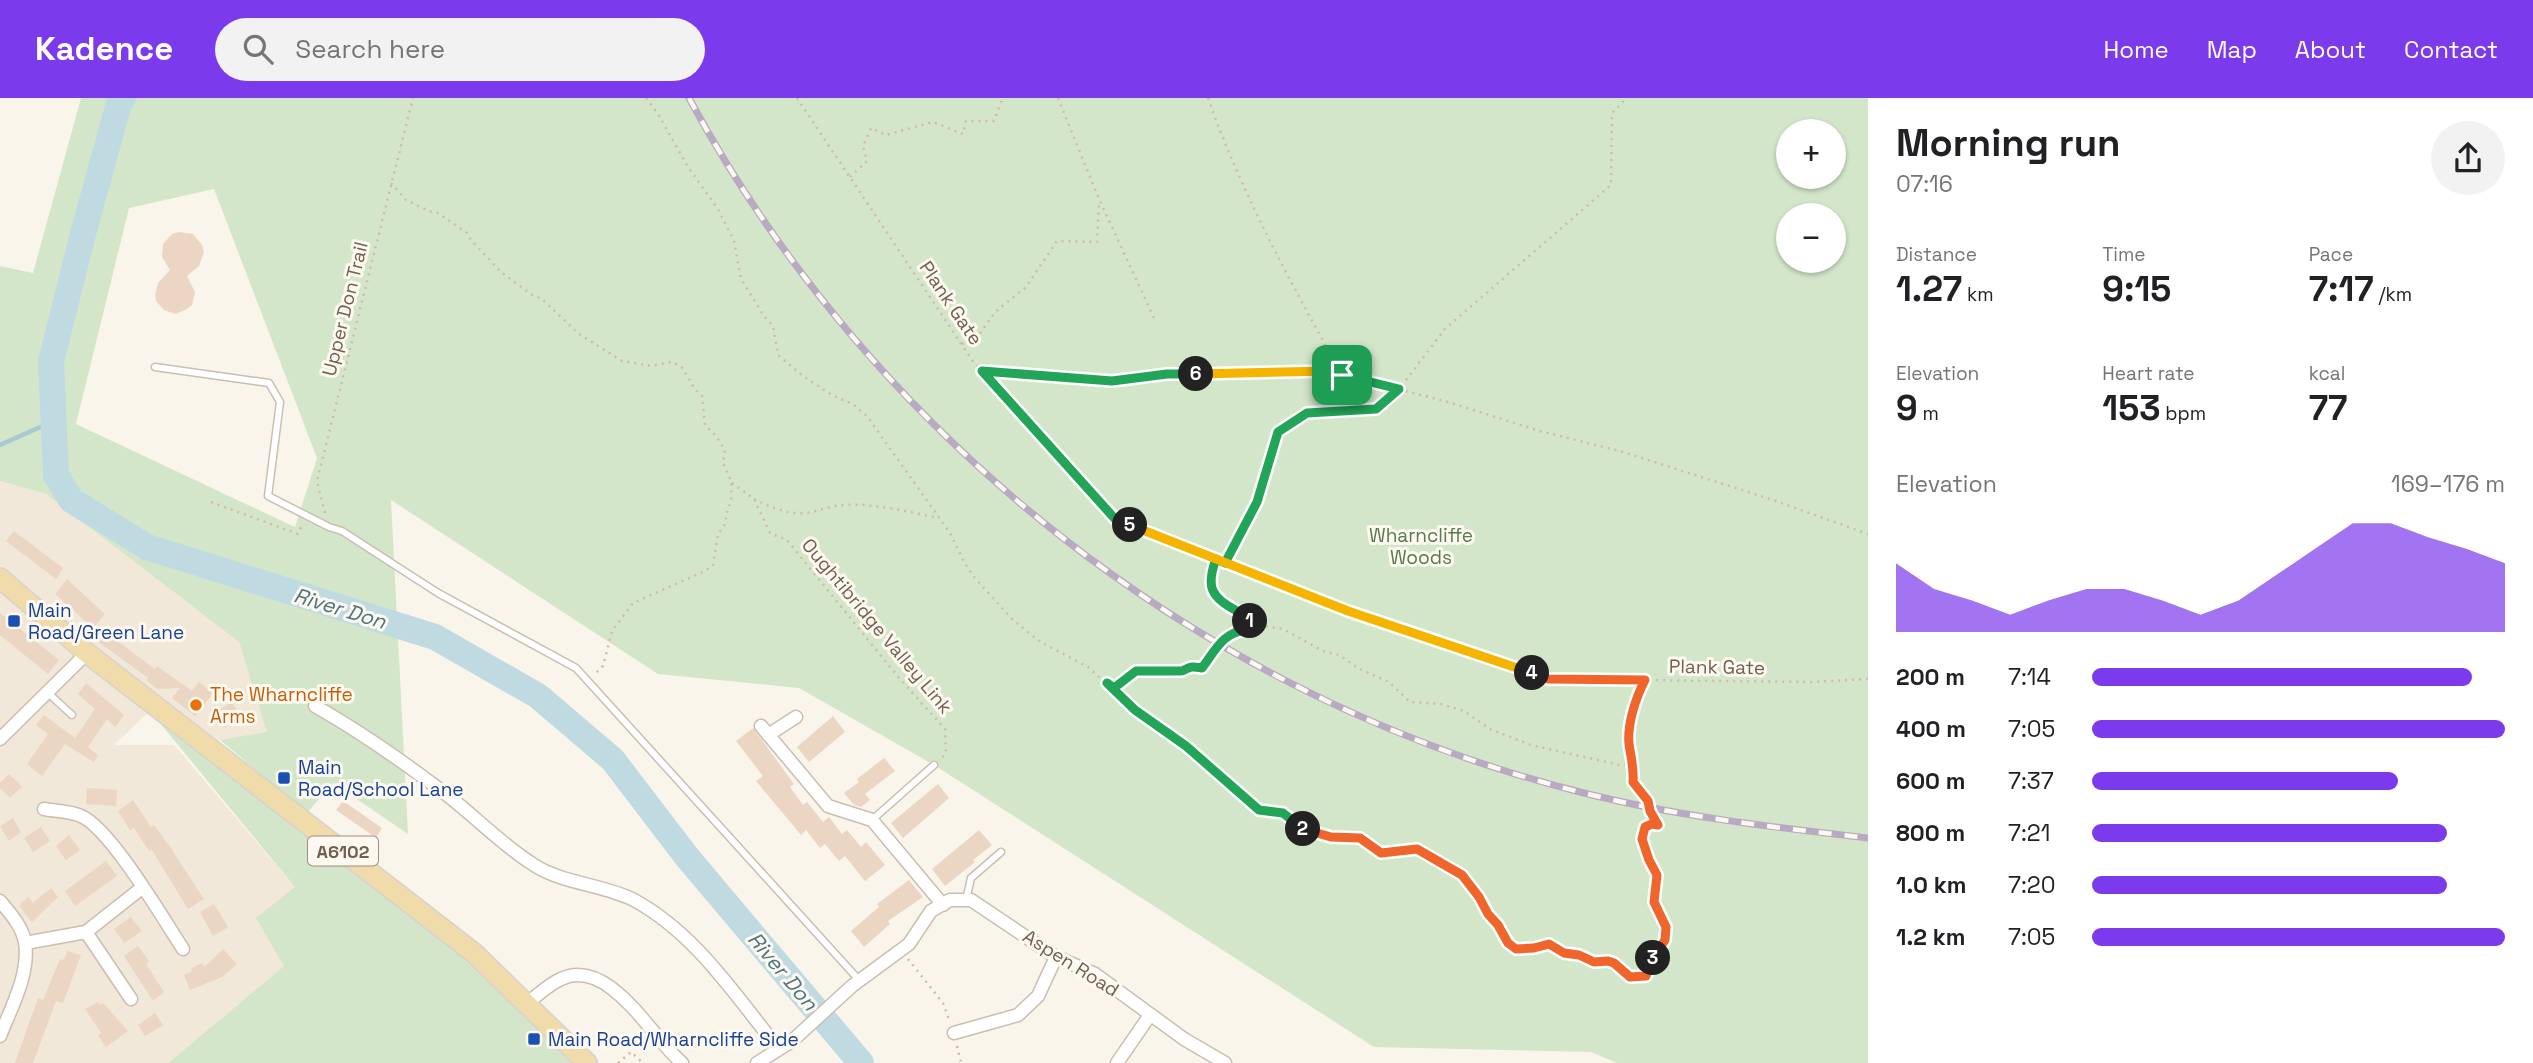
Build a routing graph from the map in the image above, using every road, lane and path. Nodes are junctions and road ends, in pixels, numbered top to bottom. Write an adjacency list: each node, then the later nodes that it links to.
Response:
1 (413, 98): 9 (path, Upper Don Trail)
2 (646, 98): 21 (path)
3 (797, 98): 8 (path, Plank Gate)
4 (1003, 98): 8 (path)
5 (1058, 98): 10 (path)
6 (1208, 98): 15 (path)
7 (1628, 98): 16 (path)
8 (850, 177): 12 (path, Plank Gate)
9 (391, 183): 17 (path); 22 (path, Upper Don Trail)
10 (1099, 200): 11 (path); 12 (path)
11 (1154, 320)
12 (961, 344): 14 (path, Plank Gate)
13 (155, 368): 20 (lane)
14 (982, 371): 15 (path); 24 (path, Plank Gate)
15 (1342, 375): 16 (path)
16 (1399, 389): 23 (path); 25 (path)
17 (732, 483): 18 (path, Oughtibridge Valley Link); 31 (path)
18 (754, 499): 21 (path); 39 (path, Oughtibridge Valley Link)
19 (211, 502): 20 (path)
20 (305, 515): 22 (lane)
21 (938, 518): 32 (path)
22 (329, 527): 31 (lane)
23 (1868, 534)
24 (1216, 559): 25 (path, Plank Gate); 27 (path)
25 (1225, 563): 30 (path, Plank Gate)
26 (0, 578): 28 (main road, A6102)
27 (1252, 624): 32 (path); 38 (path)
28 (87, 653): 33 (street); 54 (main road, A6102)
29 (1868, 679): 30 (path, Plank Gate)
30 (1645, 680): 38 (path)
31 (588, 681): 52 (lane)
32 (1107, 683): 38 (path)
33 (47, 692): 35 (lane); 37 (street)
34 (315, 706): 58 (street)
35 (72, 715)
36 (796, 717): 41 (street)
37 (0, 739)
38 (1632, 763)
39 (934, 765): 41 (lane)
40 (44, 809): 43 (street)
41 (872, 820): 46 (street)
42 (1001, 852): 44 (lane)
43 (143, 887): 47 (street); 49 (street)
44 (965, 900): 46 (street); 51 (street, Aspen Road)
45 (0, 901): 48 (street)
46 (943, 905): 50 (street)
47 (86, 932): 48 (street); 53 (street)
48 (25, 943): 57 (street)
49 (183, 949)
50 (901, 950): 52 (street); 56 (path)
51 (1056, 957): 55 (street, Aspen Road); 56 (street)
52 (855, 983): 58 (street)
53 (131, 999)
54 (526, 1004): 59 (main road, A6102); 62 (street)
55 (1150, 1015): 65 (street); 66 (street, Aspen Road)
56 (954, 1033): 64 (path)
57 (0, 1036)
58 (778, 1048): 63 (street)
59 (587, 1063)
60 (618, 1063): 61 (path)
61 (643, 1063)
62 (682, 1063)
63 (757, 1063)
64 (961, 1063)
65 (1117, 1063)
66 (1225, 1063)

